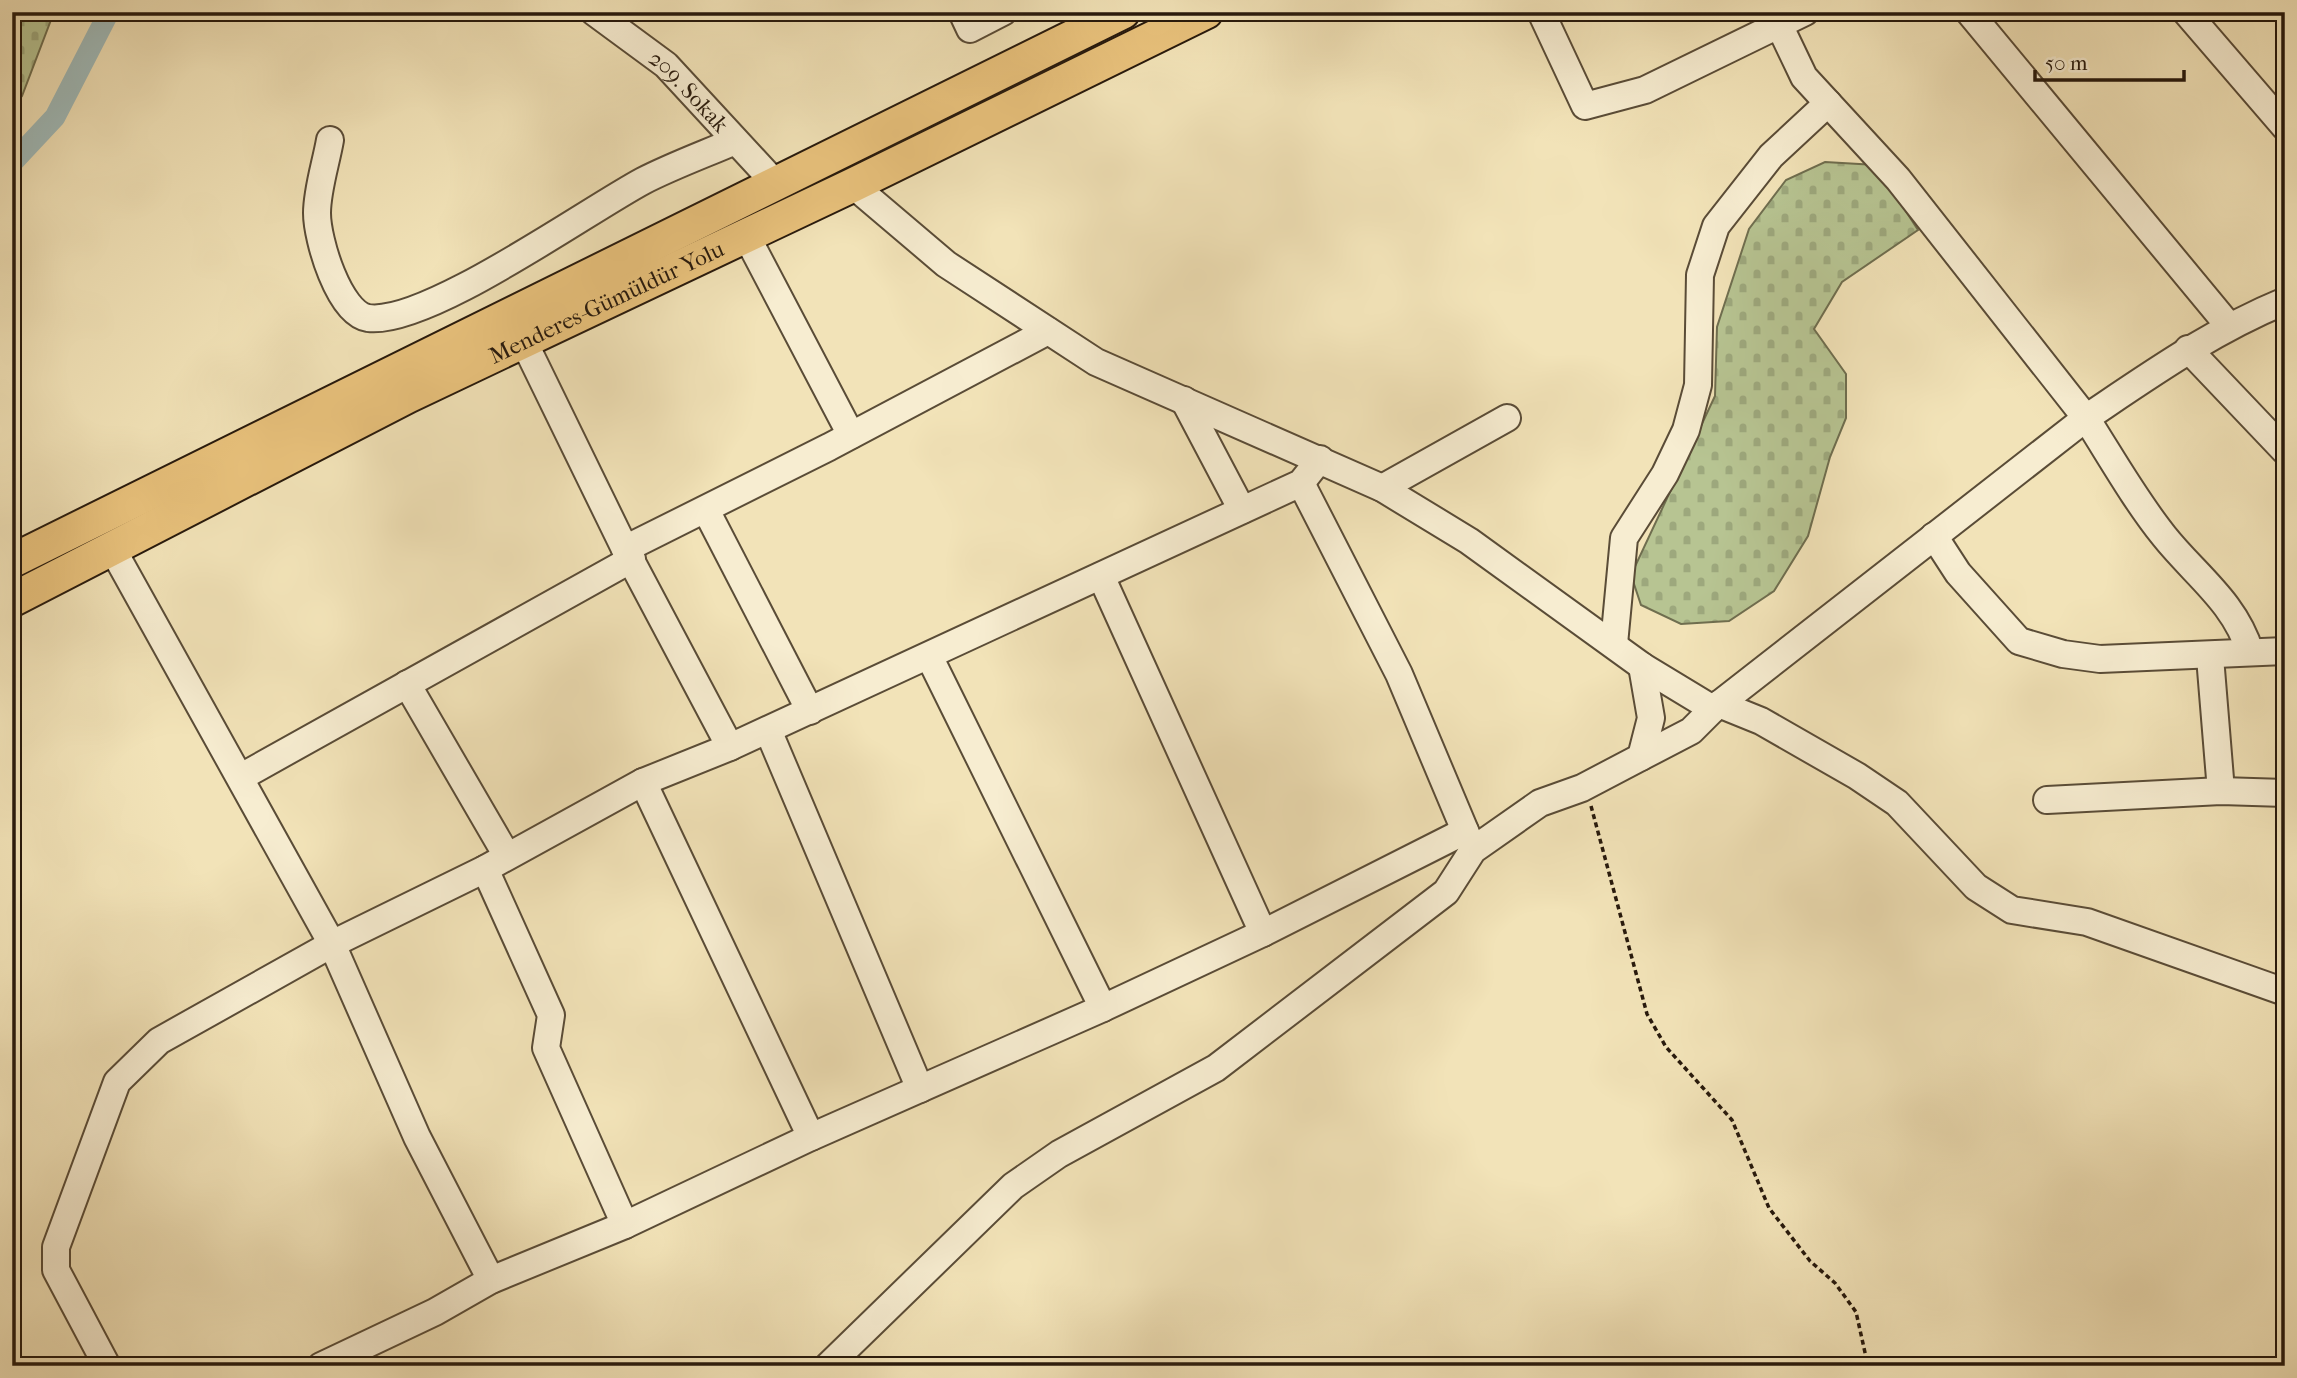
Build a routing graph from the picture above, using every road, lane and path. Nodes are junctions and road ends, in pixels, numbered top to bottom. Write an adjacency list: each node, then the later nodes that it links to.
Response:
1 (594, 12): 14 (street, 209. Sokak)
2 (1003, 12): 10 (street)
3 (1123, 12): 15 (main road, Menderes-Gümüldür Yolu)
4 (1206, 12): 16 (main road, Menderes-Gümüldür Yolu)
5 (1541, 12): 9 (street)
6 (1805, 12): 9 (street)
7 (1969, 12): 19 (street)
8 (2186, 12): 12 (street)
9 (1777, 19): 11 (street)
10 (966, 20)
11 (1828, 103): 25 (street); 39 (street)
12 (2285, 127)
13 (330, 140): 14 (street)
14 (736, 141): 15 (street, 209. Sokak)
15 (775, 183): 36 (main road, Menderes-Gümüldür Yolu)
16 (853, 185): 17 (main road, Menderes-Gümüldür Yolu); 20 (street)
17 (746, 235): 21 (main road, Menderes-Gümüldür Yolu); 26 (street)
18 (2285, 301): 19 (street)
19 (2229, 326): 22 (street)
20 (1048, 331): 23 (street); 26 (street)
21 (523, 340): 34 (main road, Menderes-Gümüldür Yolu); 35 (street)
22 (2188, 349): 25 (street); 27 (street)
23 (1184, 400): 28 (street); 32 (street)
24 (1507, 418): 30 (street)
25 (2086, 418): 33 (street); 41 (street)
26 (851, 435): 31 (street)
27 (2285, 452)
28 (1320, 459): 29 (street); 30 (street)
29 (1301, 483): 32 (street); 57 (street)
30 (1382, 488): 39 (street)
31 (706, 510): 35 (street); 47 (street)
32 (1242, 510): 37 (street)
33 (1934, 536): 43 (street); 46 (street)
34 (113, 551): 38 (main road, Menderes-Gümüldür Yolu); 51 (street)
35 (628, 554): 45 (street); 49 (street)
36 (12, 561)
37 (1101, 576): 42 (street); 59 (street)
38 (12, 600)
39 (1614, 644): 44 (street)
40 (2285, 651): 41 (street)
41 (2250, 652): 43 (street)
42 (929, 656): 47 (street); 62 (street)
43 (2210, 657): 54 (street)
44 (1642, 666): 46 (street); 50 (street)
45 (407, 684): 51 (street); 58 (street)
46 (1716, 706): 50 (street); 61 (street)
47 (810, 711): 48 (street)
48 (768, 730): 49 (street); 63 (street)
49 (730, 747): 52 (street)
50 (1641, 757): 53 (street)
51 (241, 777): 60 (street)
52 (643, 782): 58 (street); 64 (street)
53 (1582, 788): 57 (street); 70 (path)
54 (2221, 791): 55 (street); 56 (street)
55 (2285, 793)
56 (2047, 800)
57 (1469, 841): 59 (street); 69 (street)
58 (496, 862): 60 (street); 65 (street)
59 (1264, 933): 62 (street)
60 (332, 944): 66 (street); 67 (street)
61 (2285, 992)
62 (1103, 1007): 63 (street)
63 (920, 1088): 64 (street)
64 (811, 1137): 65 (street)
65 (625, 1225): 66 (street)
66 (491, 1280): 68 (street)
67 (107, 1366)
68 (321, 1366)
69 (828, 1366)
70 (1868, 1366)

